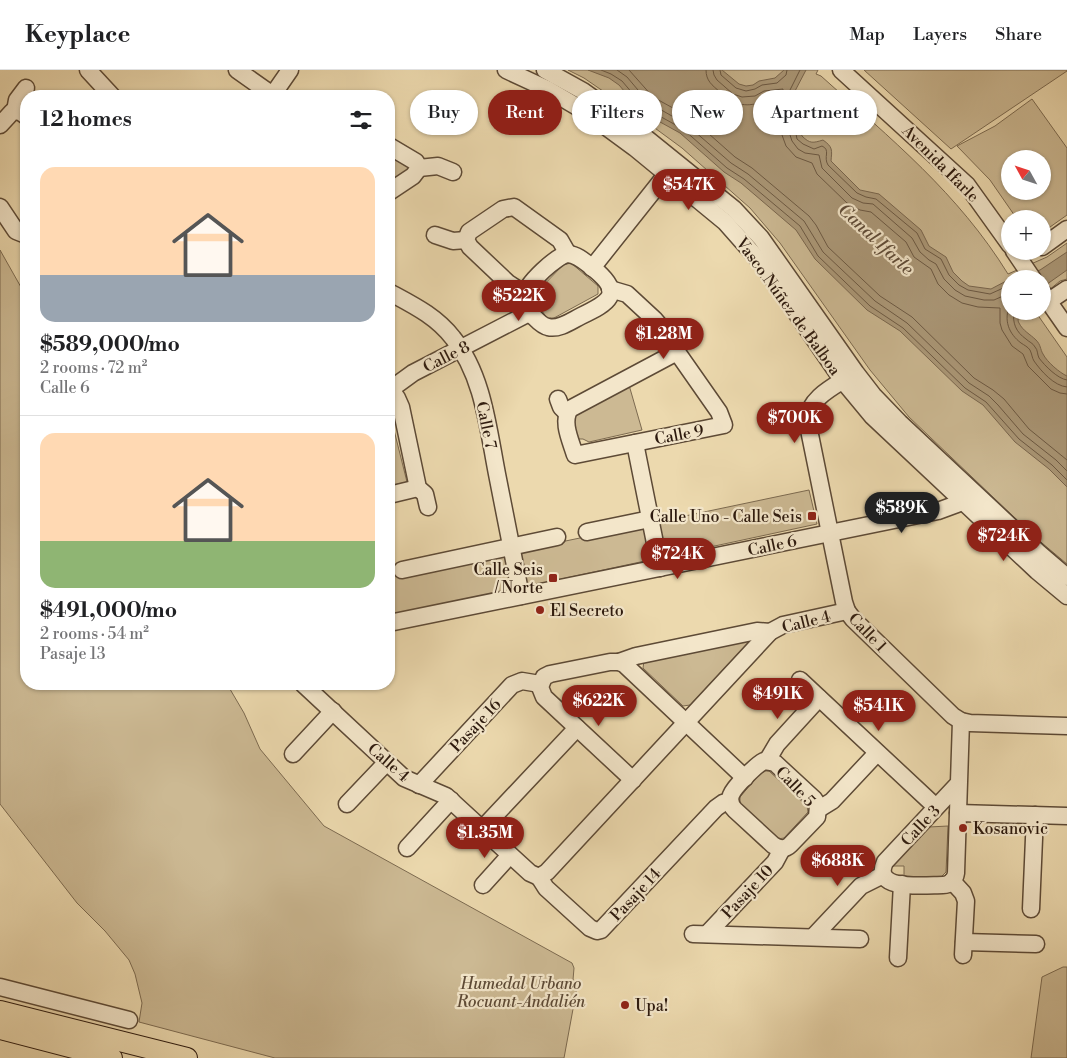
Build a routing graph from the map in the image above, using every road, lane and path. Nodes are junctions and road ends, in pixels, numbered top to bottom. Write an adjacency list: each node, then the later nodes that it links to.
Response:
1 (88, 70): 7 (street)
2 (237, 70): 8 (street)
3 (290, 70): 9 (street)
4 (506, 70): 15 (street, Vasco Núñez de Balboa)
5 (545, 70): 15 (street, Vasco Núñez de Balboa)
6 (843, 71): 21 (street, Avenida Ifarle)
7 (106, 90)
8 (265, 90)
9 (277, 90)
10 (20, 96): 11 (street)
11 (20, 110)
12 (20, 114): 13 (street)
13 (0, 125)
14 (395, 150): 16 (street)
15 (672, 167): 27 (street); 38 (street, Vasco Núñez de Balboa)
16 (419, 168): 17 (street); 18 (street)
17 (453, 172)
18 (395, 188)
19 (0, 207): 22 (street)
20 (1067, 229): 25 (street)
21 (1001, 232)
22 (20, 233)
23 (435, 235): 24 (street)
24 (466, 240): 26 (street); 30 (street)
25 (1051, 241)
26 (568, 254): 27 (street); 30 (street)
27 (592, 268): 28 (street)
28 (610, 289): 34 (street); 37 (street)
29 (1067, 289): 31 (street)
30 (525, 294): 34 (street)
31 (1051, 295)
32 (395, 296): 36 (street, Calle 7)
33 (1051, 304): 35 (street)
34 (531, 312): 36 (street, Calle 8)
35 (1067, 328)
36 (461, 349): 39 (street, Calle 8); 52 (street, Calle 7)
37 (678, 352): 42 (street); 43 (street, Calle 9)
38 (849, 377): 46 (street, Vasco Núñez de Balboa); 50 (street, Calle 1)
39 (395, 384)
40 (395, 395): 44 (street, Calle 8)
41 (558, 399): 42 (street)
42 (568, 413): 43 (street, Calle 9)
43 (635, 443): 48 (street, Calle 9)
44 (418, 488): 45 (street); 47 (street, Calle 8)
45 (395, 494)
46 (968, 496): 50 (street, Calle 6); 55 (street, Vasco Núñez de Balboa); 57 (street, Vasco Núñez de Balboa)
47 (428, 507)
48 (650, 519): 49 (street); 53 (street, Calle 9)
49 (587, 532)
50 (830, 533): 53 (street, Calle 6); 58 (street, Calle 1)
51 (558, 538): 52 (street)
52 (511, 547): 54 (street); 56 (street, Calle 7)
53 (660, 568): 56 (street, Calle 6)
54 (402, 570)
55 (1067, 577)
56 (521, 596): 59 (street, Calle 6)
57 (1067, 596)
58 (847, 611): 60 (street, Calle 4); 67 (street, Calle 1)
59 (395, 622)
60 (770, 632): 61 (street); 68 (street, Calle 4)
61 (619, 662): 63 (street); 68 (street)
62 (800, 680): 65 (street)
63 (540, 684): 70 (street); 78 (street, Pasaje 16)
64 (310, 690): 66 (street, Calle 4)
65 (819, 698): 71 (street); 73 (street)
66 (333, 711): 72 (street); 74 (street, Calle 4)
67 (961, 722): 69 (street); 77 (street, Calle 3)
68 (686, 723): 75 (street); 76 (street, Calle 4)
69 (1067, 726)
70 (577, 728): 76 (street); 87 (street)
71 (878, 753): 82 (street); 83 (street)
72 (293, 754)
73 (768, 761): 75 (street, Calle 5); 83 (street, Calle 5)
74 (387, 762): 78 (street, Calle 4); 81 (street)
75 (745, 778): 80 (street, Calle 5)
76 (633, 780): 92 (street, Calle 4)
77 (959, 784): 82 (street, Calle 3); 84 (street, Calle 3)
78 (419, 785): 79 (street, Calle 4)
79 (452, 800): 87 (street, Calle 4); 88 (street)
80 (730, 801): 89 (street); 92 (street, Pasaje 14)
81 (347, 804)
82 (936, 807): 91 (street, Calle 3)
83 (818, 809): 89 (street, Calle 5)
84 (958, 813): 85 (street); 93 (street, Calle 3)
85 (1035, 815): 86 (street); 96 (street)
86 (1067, 816)
87 (482, 829): 90 (street, Calle 4)
88 (407, 848)
89 (782, 849): 97 (street, Pasaje 10)
90 (510, 855): 92 (street, Calle 4); 95 (street)
91 (884, 875): 94 (street); 97 (street)
92 (539, 877)
93 (952, 882): 94 (street); 99 (street)
94 (902, 884): 100 (street)
95 (483, 885)
96 (1031, 909)
97 (814, 936): 98 (street)
98 (860, 939)
99 (1036, 944)
100 (898, 958)
101 (0, 987): 103 (street)
102 (0, 1011): 107 (main road)
103 (129, 1020)
104 (0, 1029): 105 (main road)
105 (84, 1056): 106 (main road)
106 (112, 1058)
107 (187, 1058)

